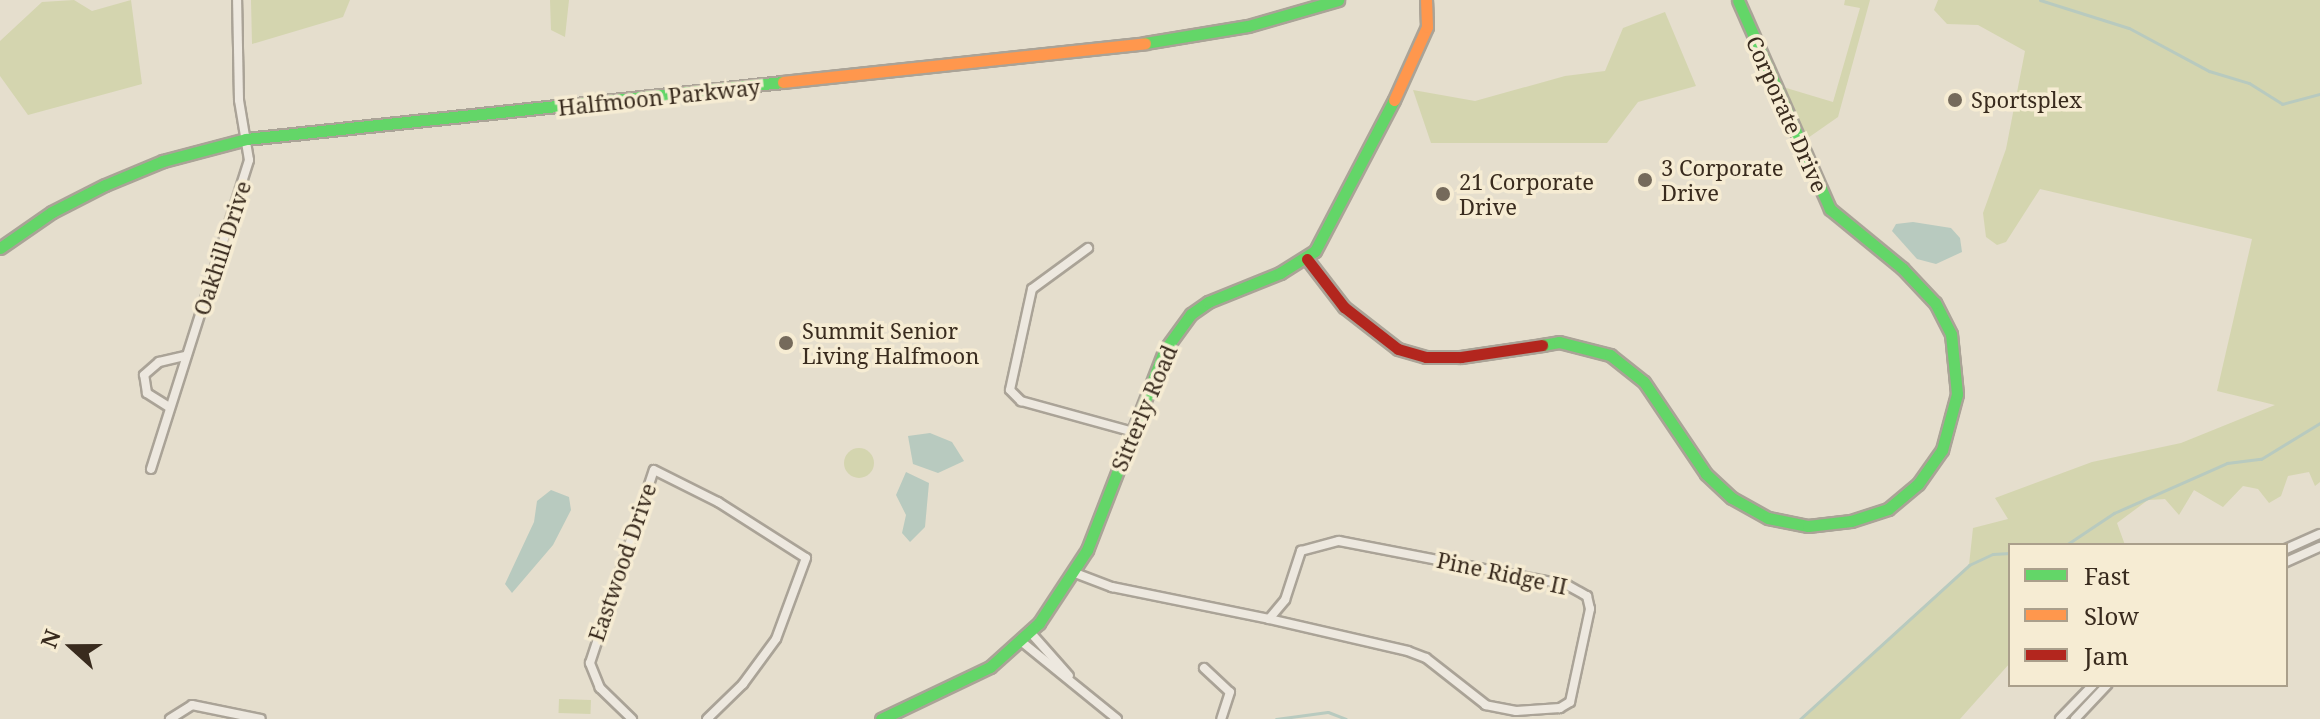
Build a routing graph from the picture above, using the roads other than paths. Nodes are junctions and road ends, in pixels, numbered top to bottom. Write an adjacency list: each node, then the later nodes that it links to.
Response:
1 (237, 0): 5 (street, Oakhill Drive)
2 (1338, 0): 5 (street, Halfmoon Parkway)
3 (1426, 0): 8 (street)
4 (1738, 0): 8 (street, Corporate Drive)
5 (246, 139): 6 (street, Halfmoon Parkway); 9 (street, Oakhill Drive)
6 (0, 248)
7 (1088, 248): 11 (street)
8 (1307, 259): 11 (street, Sitterly Road)
9 (186, 356): 10 (street, Oakhill Drive); 10 (street)
10 (169, 407): 12 (street, Oakhill Drive)
11 (1130, 431): 18 (street, Sitterly Road)
12 (151, 469)
13 (2320, 534): 14 (street)
14 (2308, 546): 15 (street); 16 (street); 17 (street)
15 (2320, 547)
16 (2288, 549)
17 (2288, 561)
18 (1075, 573): 19 (street, Pine Ridge II); 20 (street, Sitterly Road)
19 (1269, 619): 26 (street, Pine Ridge II); 26 (street, Pine Ridge II)
20 (1031, 633): 21 (street, Sitterly Road); 23 (street)
21 (1022, 642): 23 (street); 31 (street, Sitterly Road)
22 (1204, 668): 33 (street)
23 (1069, 676): 32 (street)
24 (2091, 687): 34 (street)
25 (2105, 687): 35 (street)
26 (1501, 715)
27 (170, 719): 28 (street)
28 (261, 719)
29 (632, 719): 30 (street, Eastwood Drive)
30 (707, 719)
31 (881, 719)
32 (1117, 719)
33 (1221, 719)
34 (2060, 719)
35 (2075, 719)

